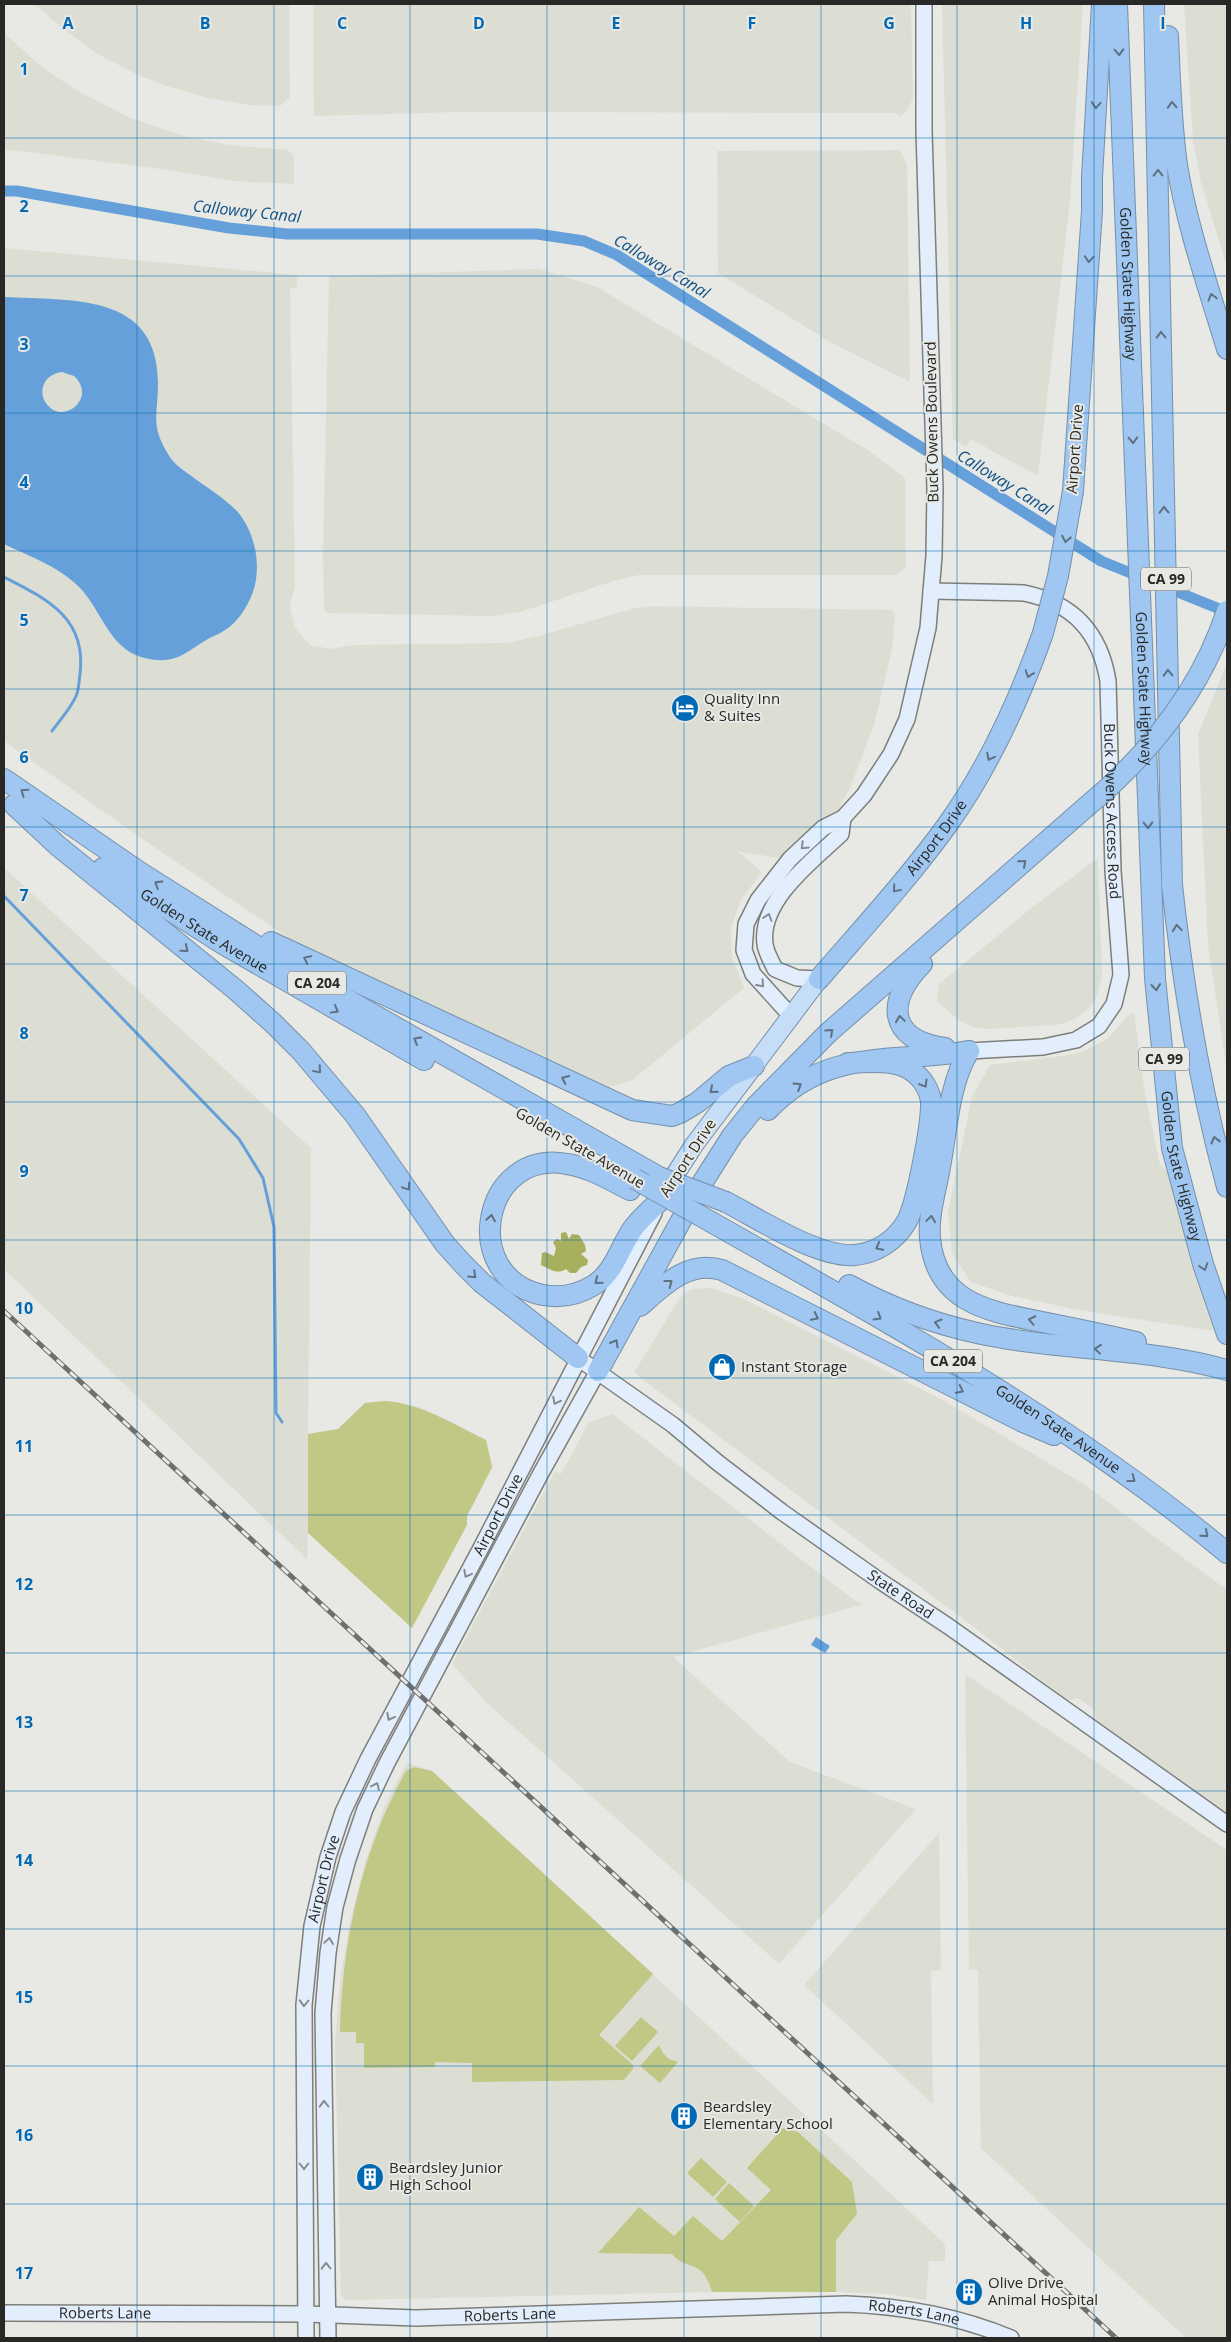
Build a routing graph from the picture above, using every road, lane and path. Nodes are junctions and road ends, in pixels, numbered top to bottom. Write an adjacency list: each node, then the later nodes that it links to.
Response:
1 (924, 4): 7 (main road, Buck Owens Boulevard)
2 (1102, 4): 14 (highway, Airport Drive, one-way to 14, bridge)
3 (1117, 4): 25 (highway, Golden State Highway / CA 99, one-way to 25)
4 (1154, 4): 21 (highway, Golden State Highway / CA 99, one-way to 4)
5 (1165, 4): 6 (highway, one-way to 5)
6 (1227, 349)
7 (931, 591): 11 (main road, Buck Owens Boulevard); 16 (main road, Buck Owens Access Road)
8 (1227, 611): 12 (highway, Airport Drive, one-way to 8, bridge)
9 (4, 778): 13 (highway, Golden State Avenue / CA 204, one-way to 9)
10 (9, 802): 20 (highway, Golden State Avenue / CA 204, one-way to 20); 26 (highway, one-way to 26)
11 (843, 818): 14 (main road, Buck Owens Boulevard, one-way to 11); 15 (main road, Buck Owens Boulevard, one-way to 15)
12 (986, 895): 16 (highway, one-way to 12); 19 (highway, Airport Drive, one-way to 12)
13 (182, 899): 18 (highway, one-way to 13); 20 (highway, Golden State Avenue / CA 204, one-way to 13)
14 (819, 979): 15 (main road, Airport Drive)
15 (791, 1016): 18 (main road, Airport Drive)
16 (969, 1051): 17 (highway); 27 (highway, one-way to 16)
17 (848, 1063): 19 (highway, one-way to 17); 23 (highway, one-way to 23)
18 (754, 1066): 22 (main road, Airport Drive)
19 (722, 1152): 24 (highway, Airport Drive)
20 (641, 1179): 22 (highway, one-way to 20); 23 (highway, Golden State Avenue / CA 204, bridge); 23 (highway, bridge)
21 (1227, 1187)
22 (661, 1200): 26 (main road, Airport Drive)
23 (716, 1214): 27 (highway, Golden State Avenue / CA 204, one-way to 23); 29 (highway, Golden State Avenue / CA 204, one-way to 29)
24 (631, 1314): 28 (highway, Airport Drive, one-way to 24); 29 (highway, one-way to 29)
25 (1227, 1334)
26 (578, 1358): 28 (main road, State Road); 33 (main road, Airport Drive, one-way to 33)
27 (1221, 1368)
28 (598, 1371): 31 (main road, State Road); 34 (main road, Airport Drive, one-way to 28)
29 (1099, 1454): 30 (highway, Golden State Avenue / CA 204, one-way to 30)
30 (1227, 1553)
31 (1227, 1824)
32 (4, 2313): 33 (main road, Roberts Lane)
33 (305, 2314): 34 (main road, Roberts Lane); 35 (main road, Airport Drive)
34 (327, 2315): 36 (main road, Airport Drive); 37 (main road, Roberts Lane)
35 (306, 2338)
36 (328, 2338)
37 (1011, 2338)

